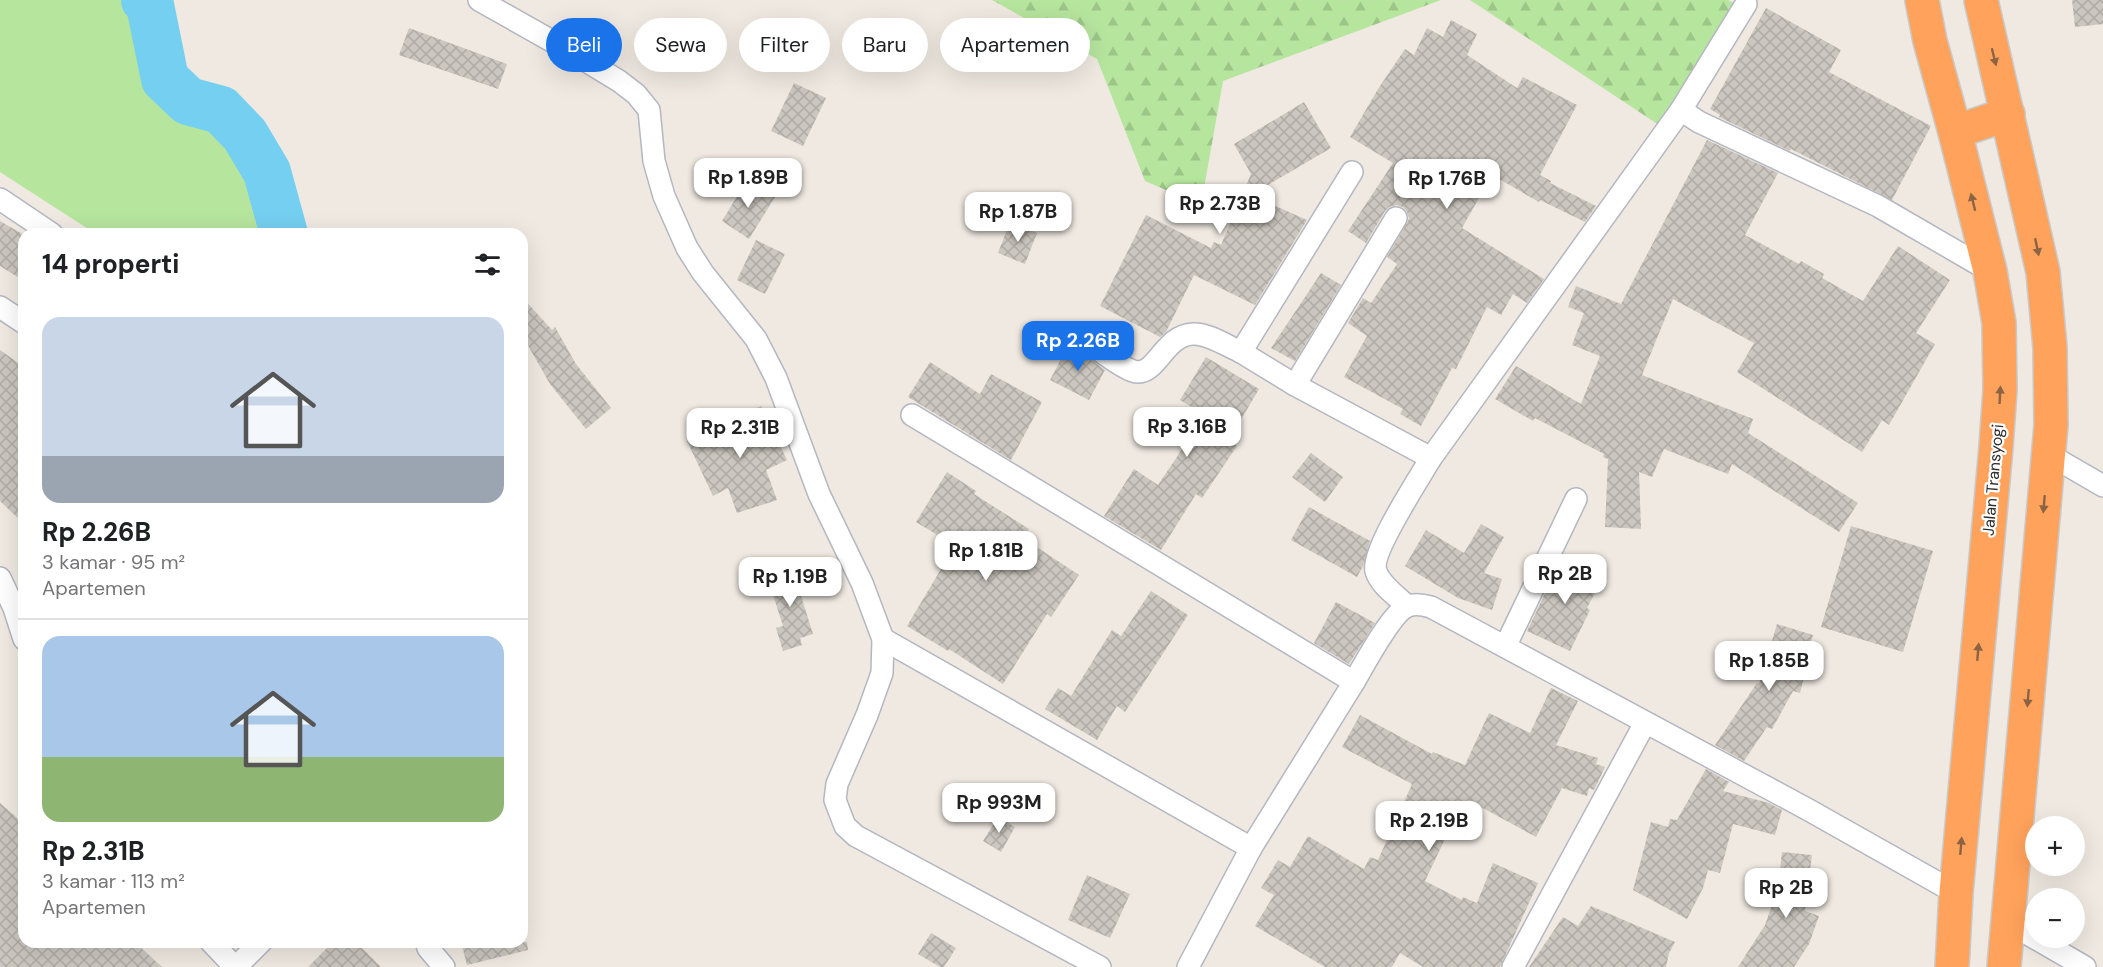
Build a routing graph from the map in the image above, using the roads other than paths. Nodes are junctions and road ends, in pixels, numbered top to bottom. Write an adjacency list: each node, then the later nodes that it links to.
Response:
1 (479, 0): 26 (street)
2 (1922, 0): 7 (highway, Jalan Transyogi)
3 (1981, 0): 6 (highway, one-way to 6)
4 (1746, 4): 5 (street)
5 (1681, 110): 12 (street); 20 (street)
6 (2008, 114): 7 (highway); 19 (highway, one-way to 19)
7 (1955, 132): 12 (highway, Jalan Transyogi, one-way to 7)
8 (1352, 172): 16 (street)
9 (0, 199): 11 (street)
10 (1396, 218): 17 (street)
11 (43, 228)
12 (1990, 271): 31 (highway, Jalan Transyogi, one-way to 12)
13 (0, 307): 14 (street)
14 (18, 319)
15 (1097, 349): 16 (street)
16 (1241, 351): 17 (street)
17 (1295, 385): 20 (street)
18 (912, 415): 28 (street)
19 (2048, 454): 21 (street); 32 (highway, one-way to 32)
20 (1431, 458): 24 (street)
21 (2103, 486)
22 (1576, 499): 27 (street)
23 (0, 578): 25 (street)
24 (1407, 606): 27 (street); 28 (street)
25 (18, 620)
26 (884, 639): 30 (street); 38 (street)
27 (1506, 645): 29 (street)
28 (1354, 682): 30 (street)
29 (1645, 723): 31 (street); 40 (street)
30 (1251, 848): 39 (street)
31 (1956, 893): 41 (highway, Jalan Transyogi)
32 (2007, 922): 42 (highway); 43 (street)
33 (217, 948): 36 (street)
34 (255, 948): 36 (street)
35 (428, 948): 37 (street)
36 (236, 967)
37 (444, 967)
38 (1100, 967)
39 (1189, 967)
40 (1514, 967)
41 (1952, 967)
42 (2004, 967)
43 (2085, 967)

